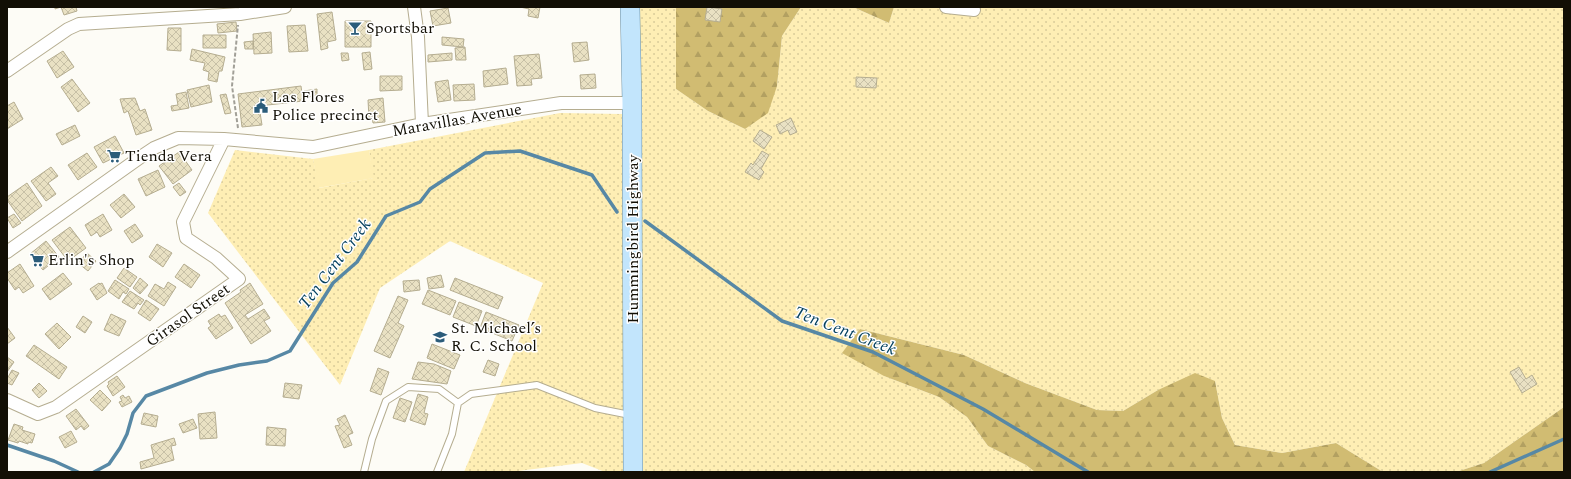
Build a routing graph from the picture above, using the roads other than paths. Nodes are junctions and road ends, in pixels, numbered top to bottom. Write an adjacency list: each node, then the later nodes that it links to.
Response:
1 (285, 7): 6 (street)
2 (414, 7): 8 (street)
3 (630, 7): 7 (main road, Hummingbird Highway)
4 (946, 7): 5 (street)
5 (974, 10)
6 (7, 71)
7 (632, 103): 8 (street, Maravillas Avenue); 13 (main road, Hummingbird Highway)
8 (422, 124): 9 (street, Maravillas Avenue)
9 (224, 138): 10 (street, Maravillas Avenue); 11 (street, Girasol Street)
10 (7, 252)
11 (7, 400)
12 (458, 403): 13 (lane); 14 (lane); 15 (lane)
13 (634, 416): 16 (main road, Hummingbird Highway)
14 (364, 472)
15 (437, 472)
16 (633, 472)

